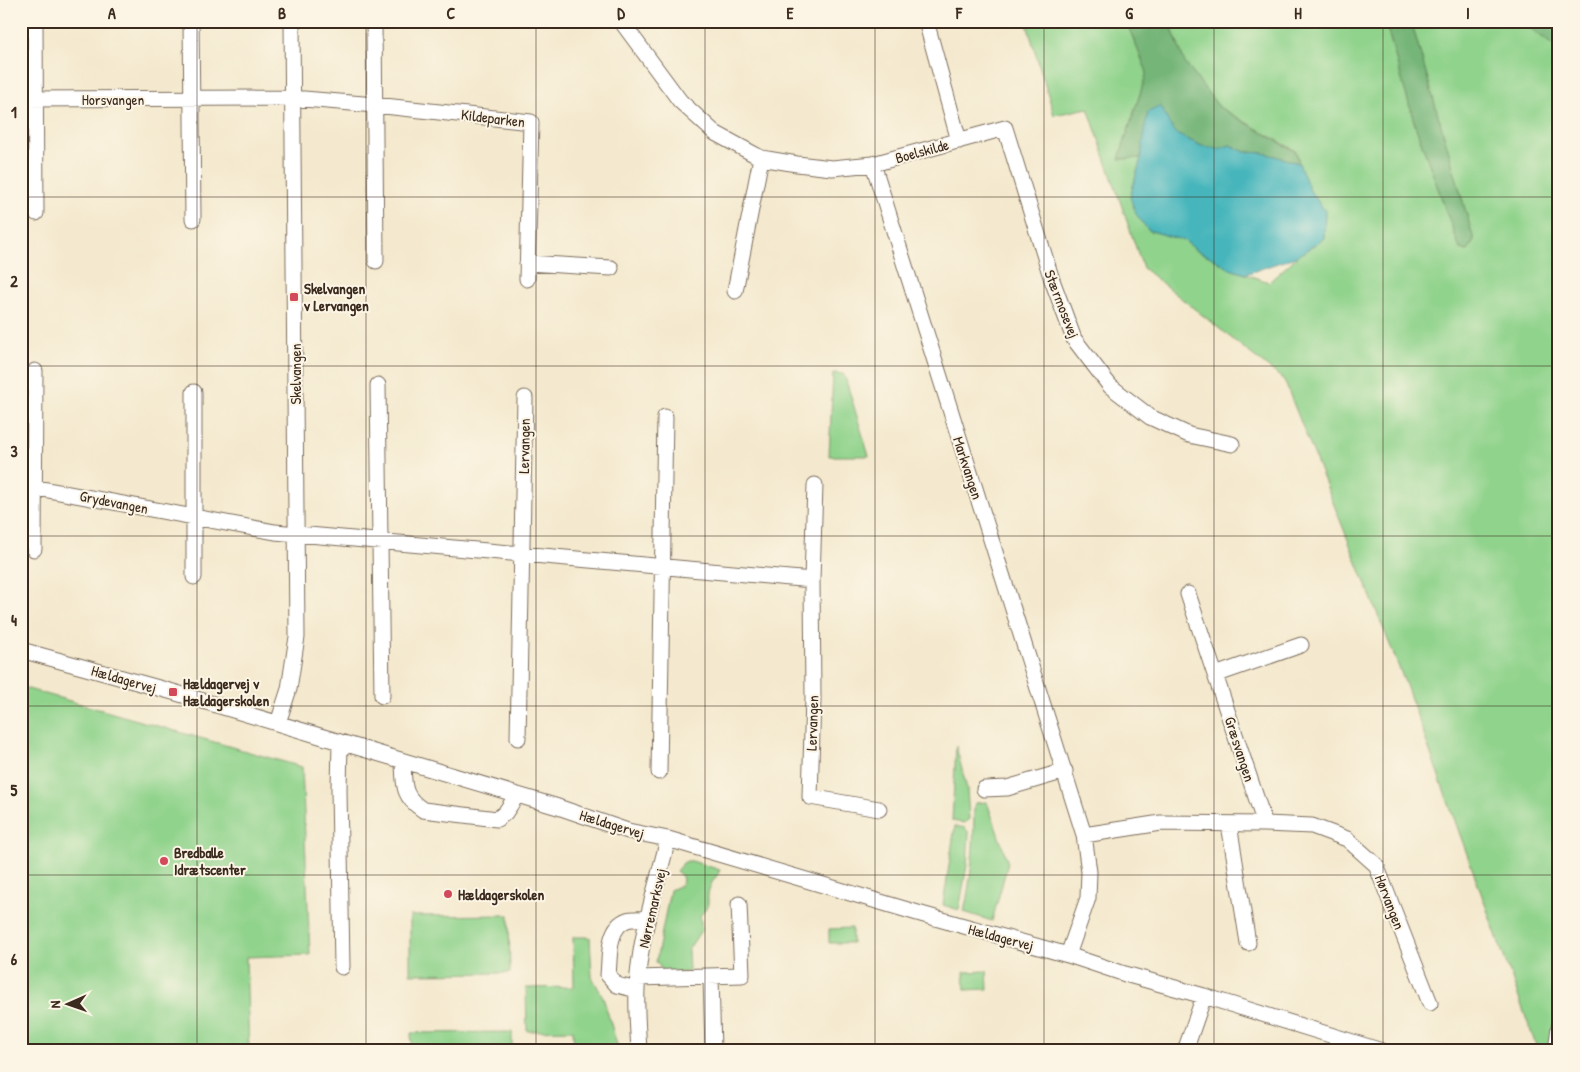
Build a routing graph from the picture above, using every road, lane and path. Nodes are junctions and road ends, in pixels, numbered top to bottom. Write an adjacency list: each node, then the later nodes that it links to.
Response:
1 (35, 21): 9 (street)
2 (191, 21): 7 (street)
3 (292, 21): 8 (street, Skelvangen)
4 (374, 21): 10 (street)
5 (621, 21): 12 (street, Boelskilde)
6 (926, 21): 11 (street, Boelskilde)
7 (192, 98): 8 (street, Horsvangen); 9 (street, Horsvangen); 15 (street)
8 (292, 98): 10 (street, Kildeparken); 30 (street, Skelvangen)
9 (28, 99): 14 (street)
10 (375, 105): 16 (street); 17 (street, Kildeparken)
11 (959, 141): 13 (street, Boelskilde); 26 (street, Stærmosevej)
12 (761, 158): 13 (street, Boelskilde); 20 (street)
13 (873, 164): 46 (street, Markvangen)
14 (36, 214)
15 (193, 219)
16 (376, 261)
17 (527, 263): 18 (street); 19 (street, Kildeparken)
18 (611, 268)
19 (527, 279)
20 (735, 291)
21 (35, 371): 28 (street)
22 (378, 385): 31 (street)
23 (194, 392): 29 (street)
24 (525, 398): 33 (street, Lervangen)
25 (664, 417): 34 (street)
26 (1232, 444)
27 (814, 485): 36 (street, Lervangen)
28 (28, 486): 29 (street, Grydevangen); 32 (street)
29 (194, 517): 30 (street, Grydevangen); 35 (street)
30 (296, 534): 31 (street); 42 (street, Skelvangen)
31 (380, 541): 33 (street); 41 (street)
32 (34, 549)
33 (522, 554): 34 (street); 43 (street, Lervangen)
34 (662, 567): 36 (street); 47 (street)
35 (194, 577)
36 (812, 580): 50 (street, Lervangen)
37 (1188, 594): 40 (street, Græsvangen)
38 (1301, 645): 40 (street)
39 (21, 650): 42 (street, Hældagervej)
40 (1215, 674): 52 (street, Græsvangen)
41 (382, 696)
42 (278, 723): 44 (street, Hældagervej)
43 (518, 738)
44 (340, 742): 45 (street, Hældagervej); 59 (street)
45 (403, 761): 49 (street, Hældagervej); 49 (street)
46 (1064, 771): 48 (street); 53 (street, Markvangen)
47 (659, 772)
48 (984, 789)
49 (517, 795): 54 (street, Hældagervej)
50 (879, 809)
51 (1229, 824): 52 (street, Hørvangen); 53 (street, Hørvangen); 57 (street)
52 (1265, 824): 63 (street, Hørvangen)
53 (1084, 835): 58 (street, Markvangen)
54 (668, 839): 56 (street, Nørremarksvej); 58 (street, Hældagervej)
55 (739, 904): 60 (street)
56 (647, 919): 61 (street, Nørremarksvej); 61 (street)
57 (1248, 943)
58 (1068, 955): 62 (street, Hældagervej)
59 (342, 967)
60 (711, 976): 61 (street); 66 (street)
61 (637, 984): 65 (street, Nørremarksvej)
62 (1204, 996): 67 (street); 68 (street, Hældagervej)
63 (1430, 1003)
64 (1559, 1027): 69 (street)
65 (639, 1051)
66 (713, 1051)
67 (1185, 1051)
68 (1382, 1051)
69 (1556, 1051)

